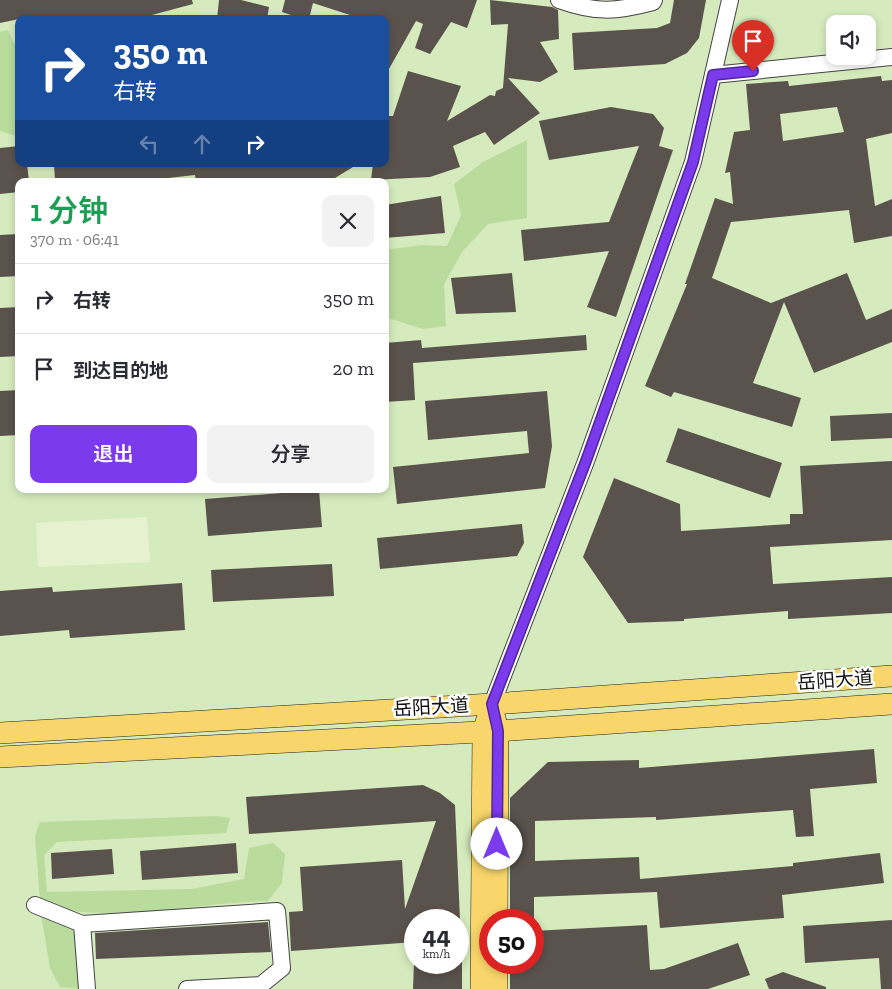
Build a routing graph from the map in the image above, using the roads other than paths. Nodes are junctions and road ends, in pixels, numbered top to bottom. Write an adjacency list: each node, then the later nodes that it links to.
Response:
1 (558, 0): 2 (street)
2 (654, 0)
3 (730, 0): 5 (street)
4 (892, 57): 5 (street)
5 (713, 75): 7 (street)
6 (892, 676): 7 (main road, 岳阳大道)
7 (492, 704): 9 (main road); 10 (main road, 岳阳大道)
8 (892, 704): 9 (main road, 岳阳大道)
9 (490, 732): 11 (main road, 岳阳大道); 13 (main road); 18 (main road)
10 (0, 733)
11 (0, 757)
12 (35, 905): 14 (street)
13 (497, 909)
14 (82, 924): 16 (street); 17 (street)
15 (497, 974): 19 (main road)
16 (87, 989)
17 (186, 989)
18 (481, 989)
19 (497, 989)

